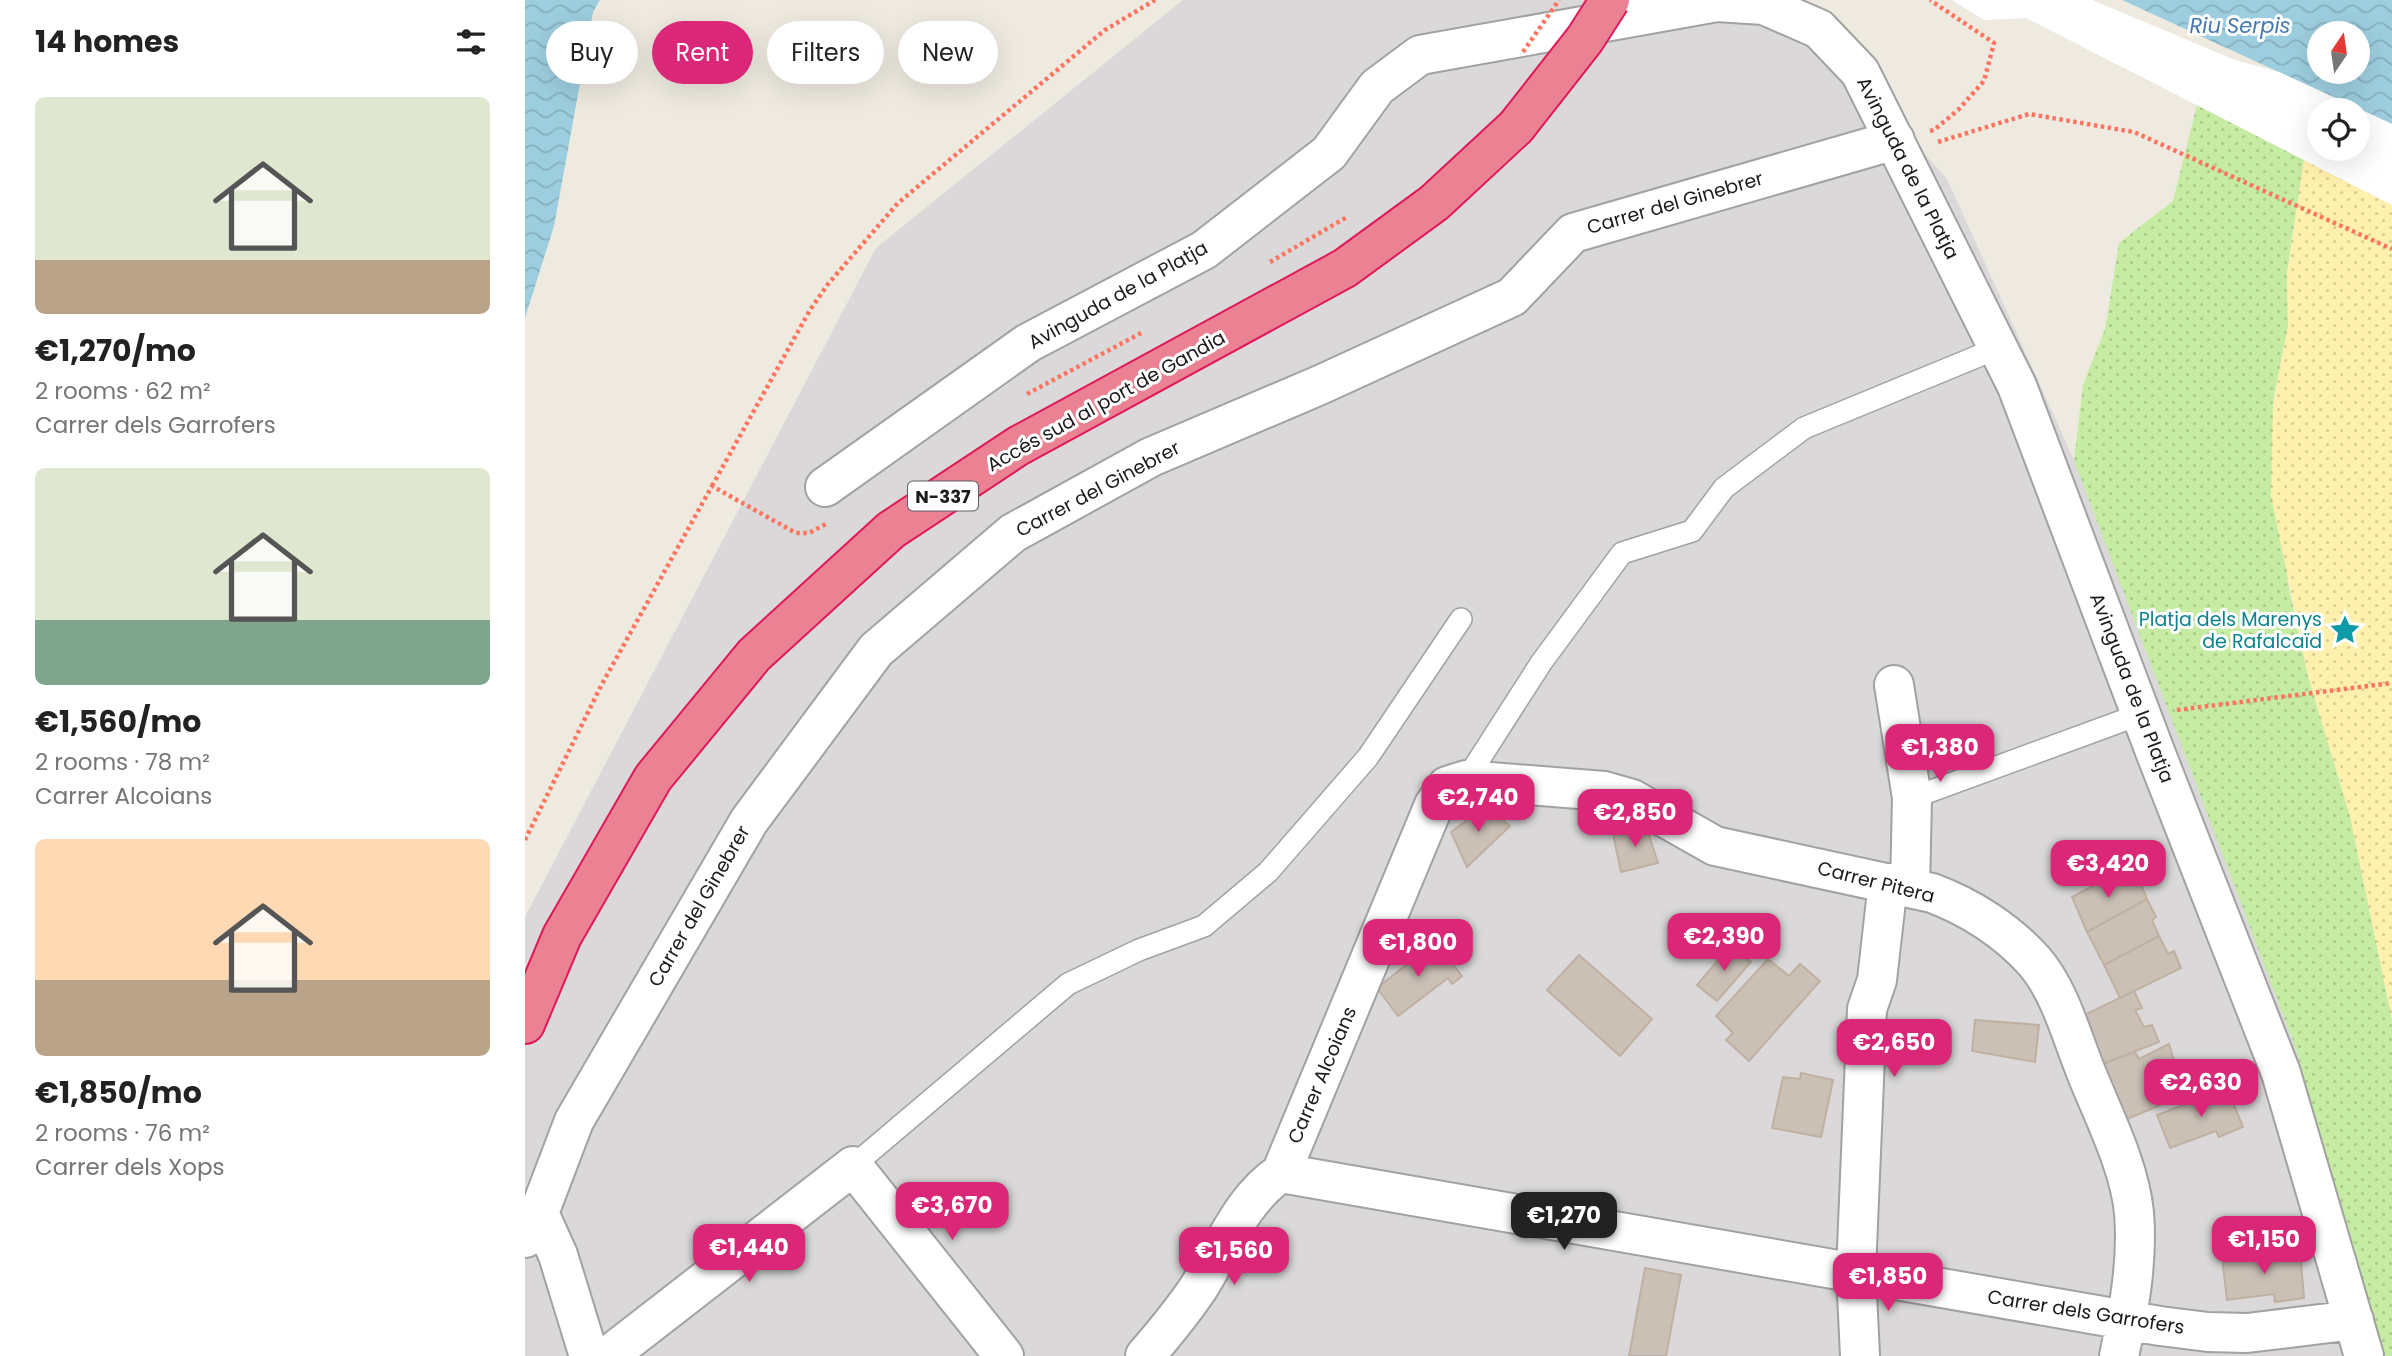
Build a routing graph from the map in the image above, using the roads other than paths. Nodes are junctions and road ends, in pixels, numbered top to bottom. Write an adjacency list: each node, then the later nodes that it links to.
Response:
1 (1610, 0): 11 (highway, Accés sud al port de Gandia / N-337, bridge)
2 (1898, 147): 3 (street, Avinguda de la Platja); 4 (street, Avinguda de la Platja); 14 (street, Carrer del Ginebrer)
3 (1998, 348): 7 (street, Avinguda de la Platja); 8 (lane)
4 (825, 487)
5 (1461, 619): 12 (lane)
6 (1895, 685): 9 (street)
7 (2141, 714): 9 (lane); 17 (street, Avinguda de la Platja)
8 (1465, 780): 10 (street, Carrer Pitera); 13 (street, Carrer Alcoians)
9 (1912, 798): 10 (street)
10 (1899, 885): 15 (street); 16 (street, Carrer Pitera)
11 (525, 1024)
12 (853, 1166): 19 (street); 20 (street)
13 (1281, 1173): 15 (street, Carrer dels Garrofers); 21 (street, Carrer Alcoians)
14 (532, 1226): 18 (street)
15 (1856, 1272): 16 (street, Carrer dels Garrofers); 22 (street)
16 (2123, 1338): 17 (street, Carrer dels Garrofers)
17 (2359, 1338)
18 (589, 1356)
19 (608, 1356)
20 (1004, 1356)
21 (1145, 1356)
22 (1860, 1356)

